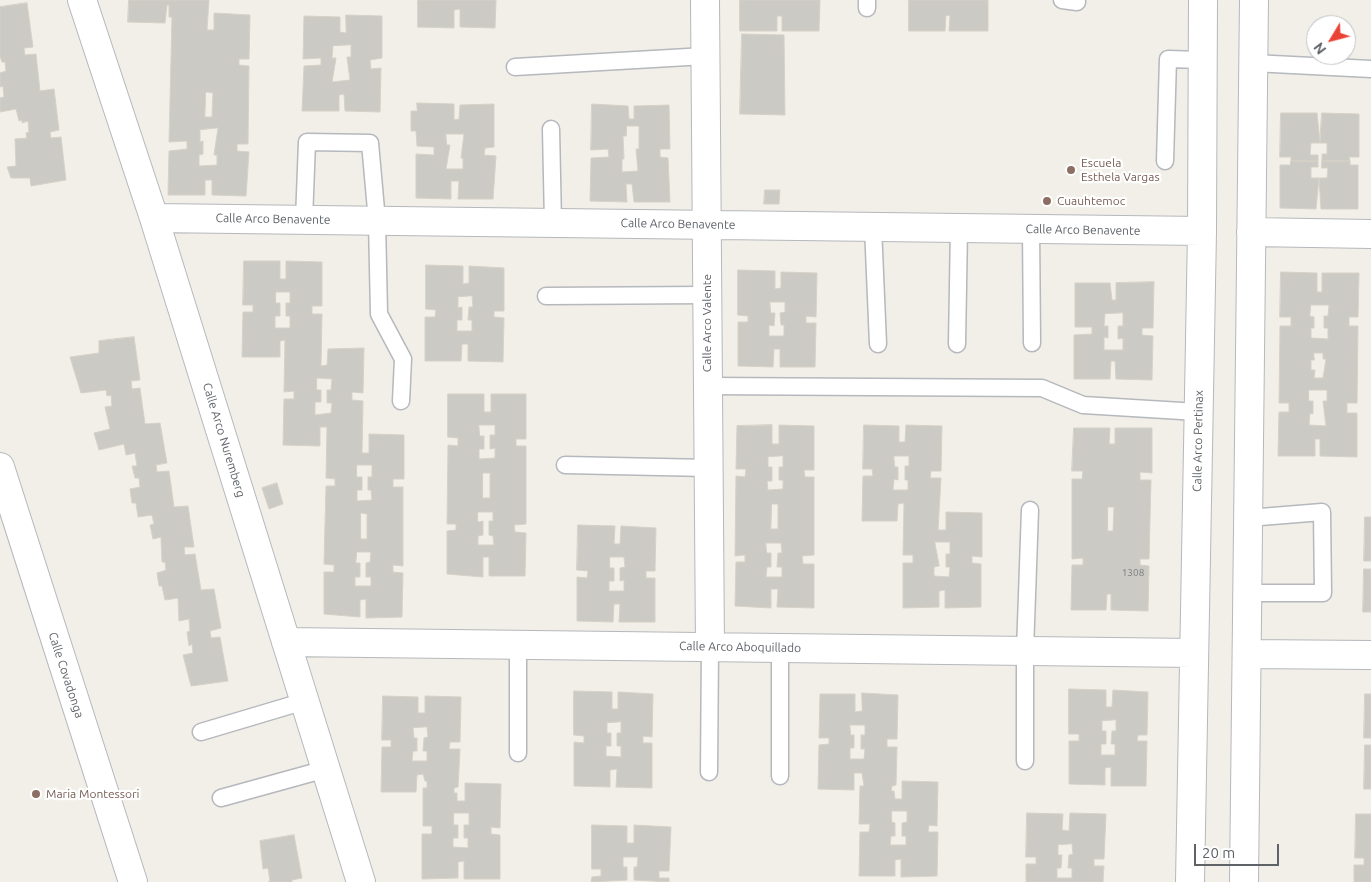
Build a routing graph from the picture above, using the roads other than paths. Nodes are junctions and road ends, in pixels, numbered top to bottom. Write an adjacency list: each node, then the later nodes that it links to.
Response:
1 (82, 0): 12 (street, Calle Arco Nuremberg)
2 (705, 0): 5 (street, Calle Arco Valente)
3 (1203, 0): 6 (street, Calle Arco Pertinax)
4 (1254, 0): 7 (street)
5 (705, 56): 8 (lane); 16 (street, Calle Arco Valente)
6 (1202, 60): 11 (lane); 20 (street, Calle Arco Pertinax)
7 (1253, 63): 9 (lane); 21 (street)
8 (515, 67)
9 (1371, 69)
10 (551, 129): 15 (lane)
11 (1165, 161)
12 (154, 218): 13 (street, Calle Arco Benavente); 37 (street, Calle Arco Nuremberg)
13 (304, 220): 14 (street, Calle Arco Benavente); 14 (lane)
14 (377, 221): 15 (street, Calle Arco Benavente); 29 (lane)
15 (554, 223): 16 (street, Calle Arco Benavente)
16 (707, 224): 17 (street, Calle Arco Benavente); 23 (street, Calle Arco Valente)
17 (873, 227): 18 (street, Calle Arco Benavente); 25 (lane)
18 (959, 228): 19 (street, Calle Arco Benavente); 26 (lane)
19 (1031, 229): 20 (street, Calle Arco Benavente); 27 (lane)
20 (1202, 231): 30 (street, Calle Arco Pertinax)
21 (1252, 232): 22 (street); 35 (street)
22 (1371, 234)
23 (707, 295): 24 (lane); 28 (street, Calle Arco Valente)
24 (546, 296)
25 (878, 344)
26 (957, 344)
27 (1032, 344)
28 (707, 386): 30 (lane); 33 (street, Calle Arco Valente)
29 (401, 400)
30 (1198, 412): 42 (street, Calle Arco Pertinax)
31 (564, 465): 33 (lane)
32 (0, 467): 53 (street, Calle Covadonga)
33 (708, 468): 39 (street, Calle Arco Valente)
34 (1030, 510): 41 (lane)
35 (1248, 518): 36 (street); 36 (lane)
36 (1247, 593): 43 (street)
37 (286, 642): 38 (street, Calle Arco Aboquillado); 45 (street, Calle Arco Nuremberg)
38 (518, 645): 39 (street, Calle Arco Aboquillado); 47 (lane)
39 (710, 647): 40 (street, Calle Arco Aboquillado); 50 (lane)
40 (780, 648): 41 (street, Calle Arco Aboquillado); 51 (lane)
41 (1025, 651): 42 (street, Calle Arco Aboquillado); 48 (lane)
42 (1194, 653): 55 (street, Calle Arco Pertinax)
43 (1247, 654): 44 (street); 56 (street)
44 (1371, 655)
45 (305, 701): 46 (lane); 49 (street, Calle Arco Nuremberg)
46 (202, 732)
47 (518, 753)
48 (1025, 761)
49 (326, 769): 52 (lane); 54 (street, Calle Arco Nuremberg)
50 (709, 772)
51 (780, 776)
52 (221, 798)
53 (133, 882)
54 (361, 882)
55 (1190, 882)
56 (1244, 882)

